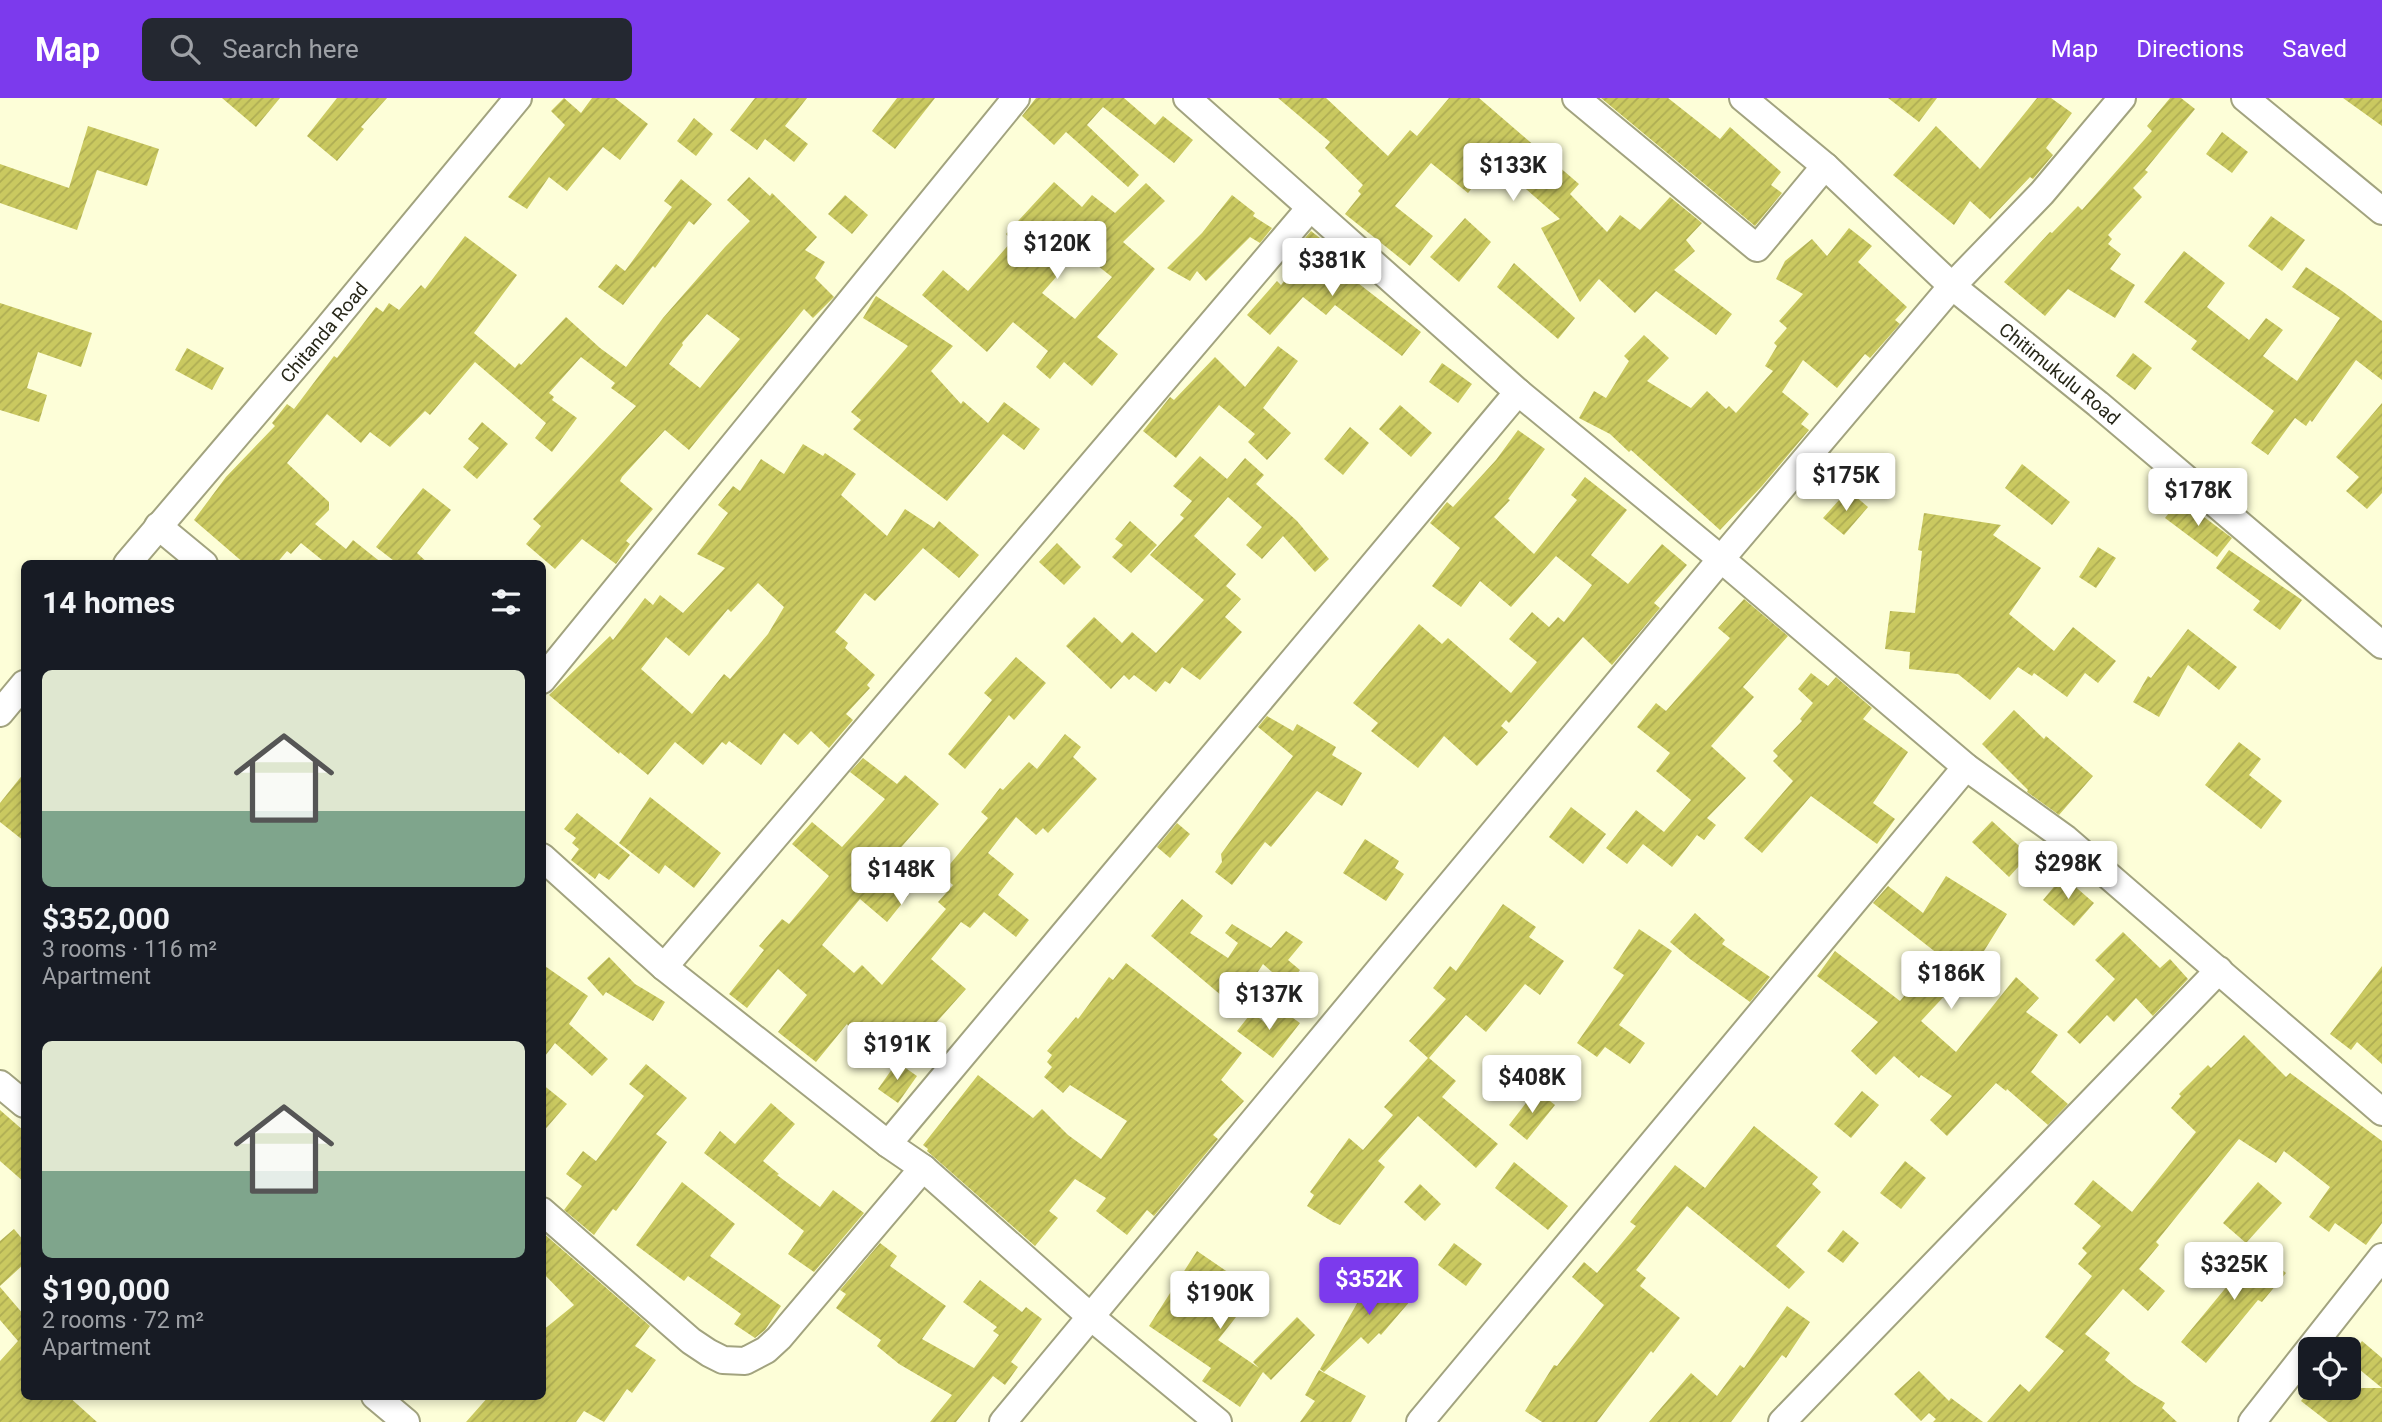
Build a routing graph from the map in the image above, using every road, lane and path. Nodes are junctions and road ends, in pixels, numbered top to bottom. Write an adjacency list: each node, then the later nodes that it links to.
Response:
1 (1016, 98): 18 (street)
2 (1186, 98): 9 (street)
3 (1576, 98): 8 (street)
4 (1743, 98): 8 (street, Chitimukulu Road)
5 (2122, 98): 11 (street)
6 (2245, 98): 10 (street)
7 (507, 102): 13 (street, Chitanda Road)
8 (1825, 166): 11 (street, Chitimukulu Road)
9 (1310, 208): 12 (street); 23 (street)
10 (2382, 211)
11 (1952, 286): 14 (street); 17 (street, Chitimukulu Road)
12 (1518, 392): 14 (street); 28 (street)
13 (159, 526): 15 (street, Chitanda Road); 16 (street)
14 (1721, 559): 21 (street); 32 (street)
15 (130, 560)
16 (199, 560)
17 (2382, 645)
18 (546, 675)
19 (21, 688): 20 (street)
20 (0, 713)
21 (1966, 767): 24 (street); 37 (street)
22 (546, 861): 23 (street)
23 (664, 967): 28 (street)
24 (2219, 970): 27 (street); 38 (street)
25 (0, 1084): 26 (street)
26 (21, 1102)
27 (2382, 1112)
28 (888, 1144): 29 (street)
29 (923, 1168): 30 (street); 32 (street)
30 (546, 1214)
31 (2382, 1257): 39 (street)
32 (1091, 1317): 35 (street); 36 (street)
33 (380, 1400): 34 (street)
34 (406, 1422)
35 (1003, 1422)
36 (1218, 1422)
37 (1420, 1422)
38 (1782, 1422)
39 (2252, 1422)

